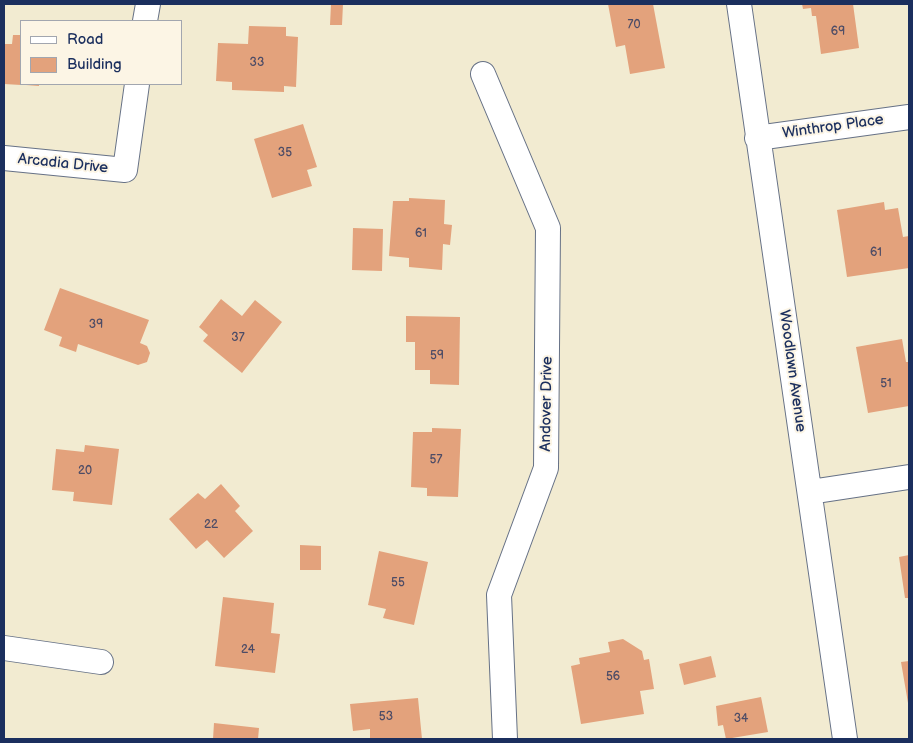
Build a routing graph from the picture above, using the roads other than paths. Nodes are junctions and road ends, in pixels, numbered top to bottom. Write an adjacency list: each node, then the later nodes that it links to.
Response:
1 (148, 4): 3 (street)
2 (739, 4): 7 (street, Woodlawn Avenue)
3 (145, 20)
4 (482, 74): 13 (street, Andover Drive)
5 (136, 85): 8 (street, Arcadia Drive)
6 (909, 117): 7 (street, Winthrop Place)
7 (757, 138): 10 (street, Woodlawn Avenue)
8 (4, 158)
9 (909, 478): 10 (street)
10 (810, 492): 14 (street, Woodlawn Avenue)
11 (4, 648): 12 (street)
12 (101, 662)
13 (505, 739)
14 (845, 739)

